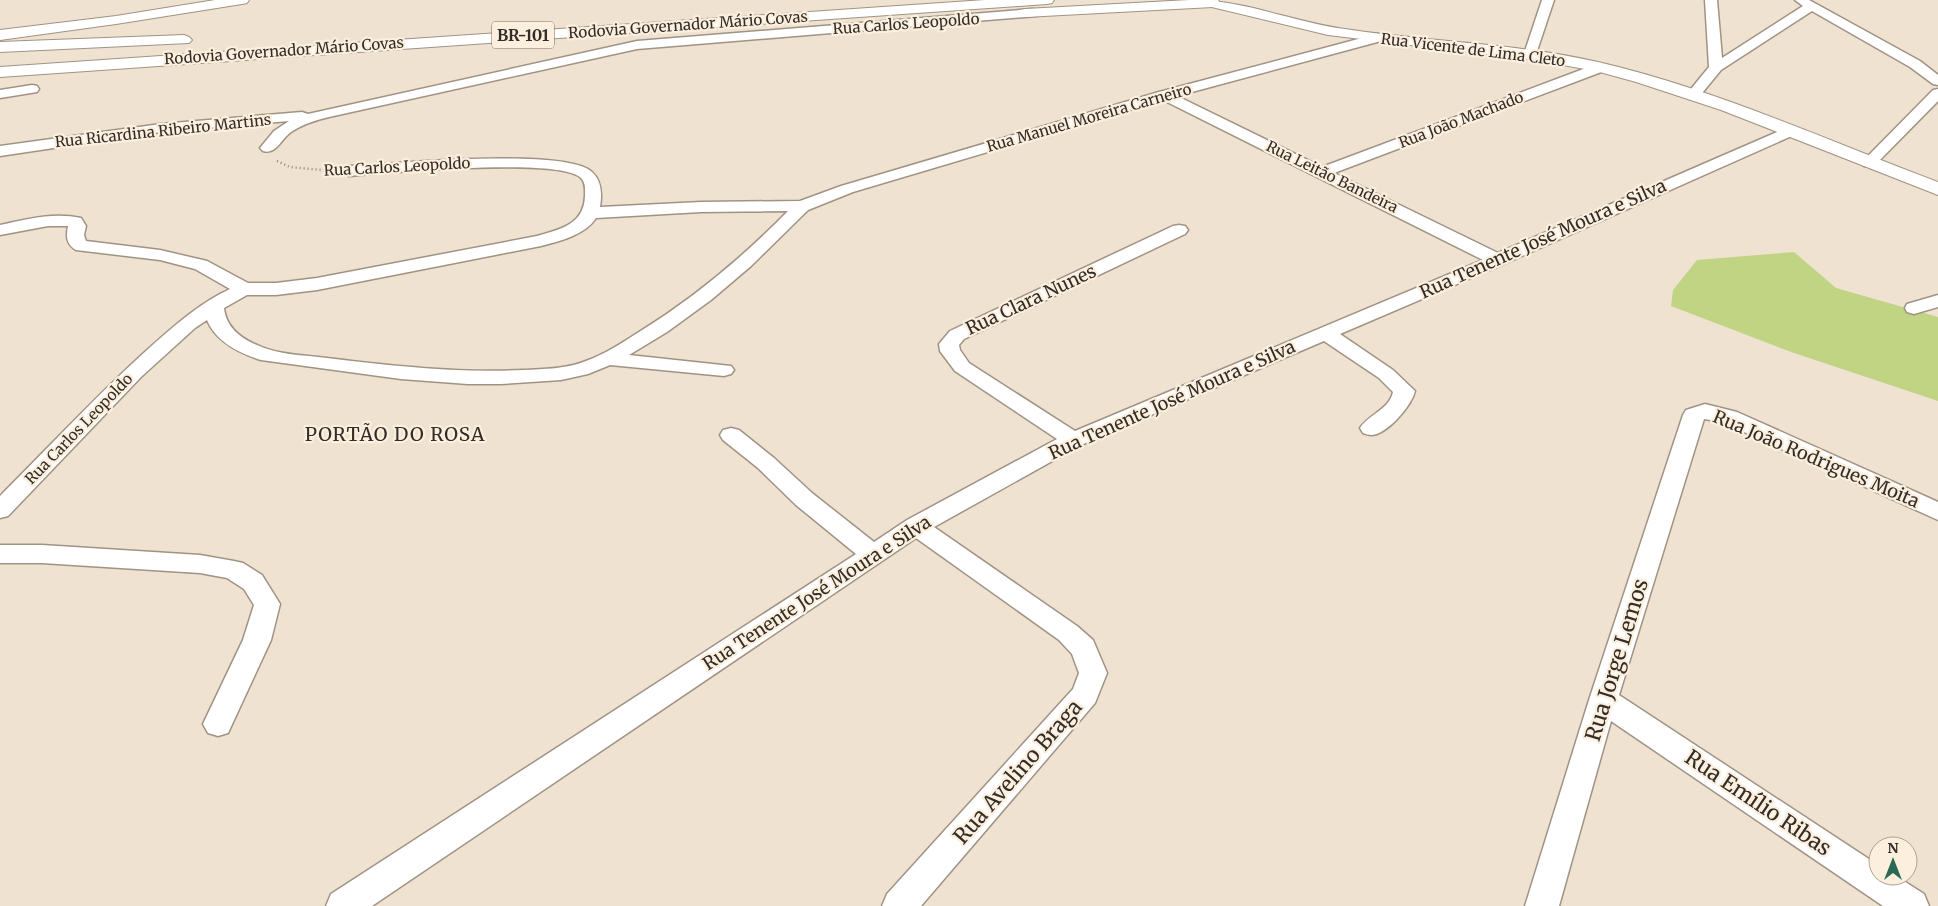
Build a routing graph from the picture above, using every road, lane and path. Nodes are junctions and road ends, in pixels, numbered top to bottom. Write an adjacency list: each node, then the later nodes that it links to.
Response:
1 (242, 0): 13 (main road)
2 (875, 0): 11 (main road, Rodovia Governador Mário Covas / BR-101)
3 (1047, 0): 10 (main road, Rodovia Governador Mário Covas / BR-101)
4 (1548, 0): 17 (street)
5 (1711, 0): 19 (street)
6 (1207, 2): 7 (main road, Rua Vicente de Lima Cleto); 14 (main road, Rua Vicente de Lima Cleto)
7 (1164, 3): 9 (main road, Rua Vicente de Lima Cleto)
8 (1806, 3): 19 (street); 22 (street)
9 (1033, 13): 10 (main road, Rua Vicente de Lima Cleto); 28 (street, Rua Carlos Leopoldo)
10 (779, 18): 21 (main road, Rodovia Governador Mário Covas / BR-101)
11 (480, 26): 12 (main road); 18 (main road, Rodovia Governador Mário Covas / BR-101)
12 (430, 27)
13 (0, 36)
14 (1377, 38): 17 (main road, Rua Vicente de Lima Cleto); 26 (street, Rua Manuel Moreira Carneiro)
15 (200, 40): 16 (main road)
16 (0, 48)
17 (1530, 54): 20 (main road, Rua Vicente de Lima Cleto)
18 (0, 59)
19 (1716, 67): 27 (street)
20 (1599, 68): 27 (main road, Rua Vicente de Lima Cleto); 34 (street, Rua João Machado)
21 (0, 72)
22 (1938, 81)
23 (32, 89): 24 (street)
24 (0, 94)
25 (1938, 94): 32 (street)
26 (1164, 95): 34 (street, Rua Leitão Bandeira); 36 (street, Rua Manuel Moreira Carneiro)
27 (1693, 95): 29 (main road, Rua Vicente de Lima Cleto)
28 (326, 113): 30 (street, Rua Carlos Leopoldo); 31 (street, Rua Ricardina Ribeiro Martins)
29 (1789, 132): 32 (main road, Rua Vicente de Lima Cleto); 40 (street, Rua Tenente José Moura e Silva)
30 (268, 148): 33 (path, Rua Carlos Leopoldo)
31 (0, 151)
32 (1869, 163): 35 (main road, Rua Vicente de Lima Cleto)
33 (348, 171): 37 (street, Rua Carlos Leopoldo)
34 (1322, 172): 40 (street, Rua Leitão Bandeira)
35 (1938, 189)
36 (802, 206): 37 (street, Rua Manuel Moreira Carneiro); 46 (street, Rua Manuel Moreira Carneiro)
37 (591, 213): 41 (street, Rua Carlos Leopoldo)
38 (0, 230): 41 (street)
39 (1179, 230): 51 (street, Rua Clara Nunes)
40 (1498, 260): 45 (street, Rua Tenente José Moura e Silva)
41 (244, 289): 43 (street, Rua Carlos Leopoldo)
42 (1938, 301): 44 (street)
43 (214, 305): 46 (street, Rua Manuel Moreira Carneiro); 52 (street, Rua Carlos Leopoldo)
44 (1914, 308)
45 (1325, 333): 49 (street); 51 (street, Rua Tenente José Moura e Silva)
46 (607, 359): 47 (street)
47 (724, 370)
48 (1694, 415): 53 (street, Rua João Rodrigues Moita); 57 (street, Rua Jorge Lemos)
49 (1371, 428)
50 (731, 435): 56 (street)
51 (1073, 440): 54 (street, Rua Tenente José Moura e Silva)
52 (0, 510)
53 (1938, 512)
54 (916, 526): 56 (street, Rua Tenente José Moura e Silva); 60 (street, Rua Avelino Braga)
55 (0, 554): 58 (street)
56 (874, 554): 59 (street, Rua Tenente José Moura e Silva)
57 (1603, 700): 61 (street, Rua Jorge Lemos); 62 (street, Rua Emílio Ribas)
58 (218, 724)
59 (343, 906)
60 (900, 906)
61 (1542, 906)
62 (1912, 906)

